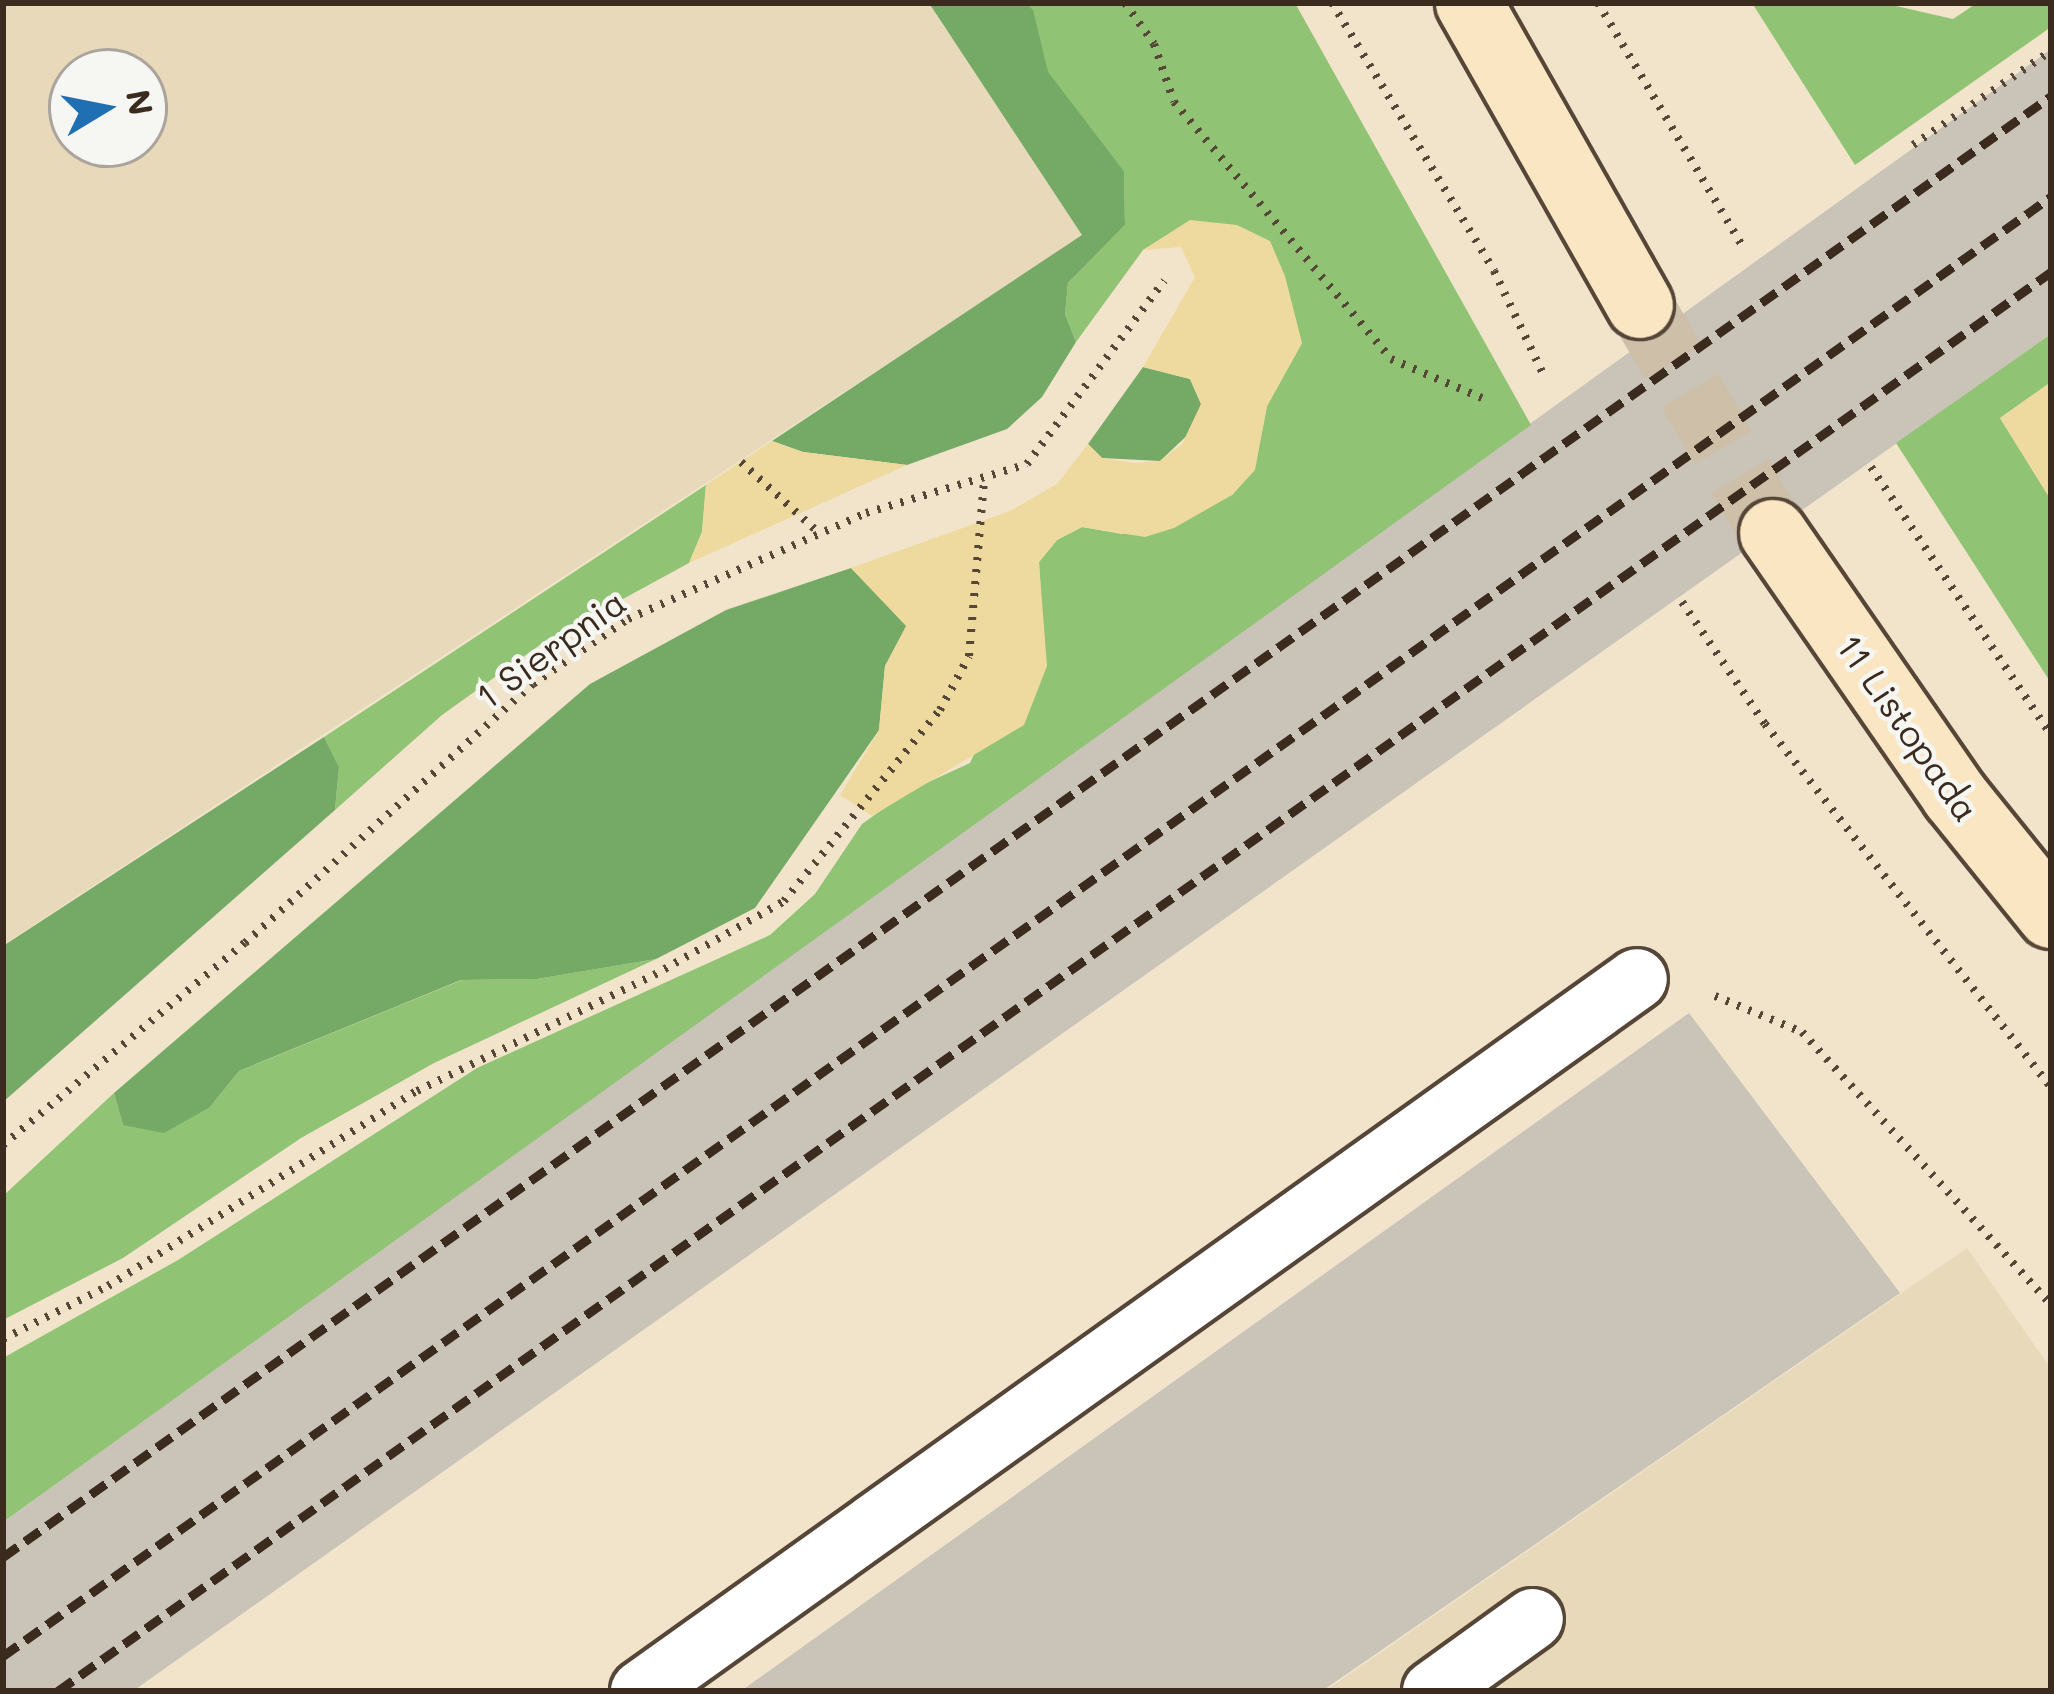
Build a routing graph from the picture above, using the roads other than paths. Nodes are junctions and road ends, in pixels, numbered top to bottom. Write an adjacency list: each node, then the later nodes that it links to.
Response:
1 (1469, 3): 2 (street)
2 (1640, 305)
3 (1773, 533): 4 (street, 11 Listopada)
4 (2051, 915)
5 (1637, 979): 7 (lane)
6 (1533, 1619): 8 (lane)
7 (641, 1691)
8 (1433, 1691)

